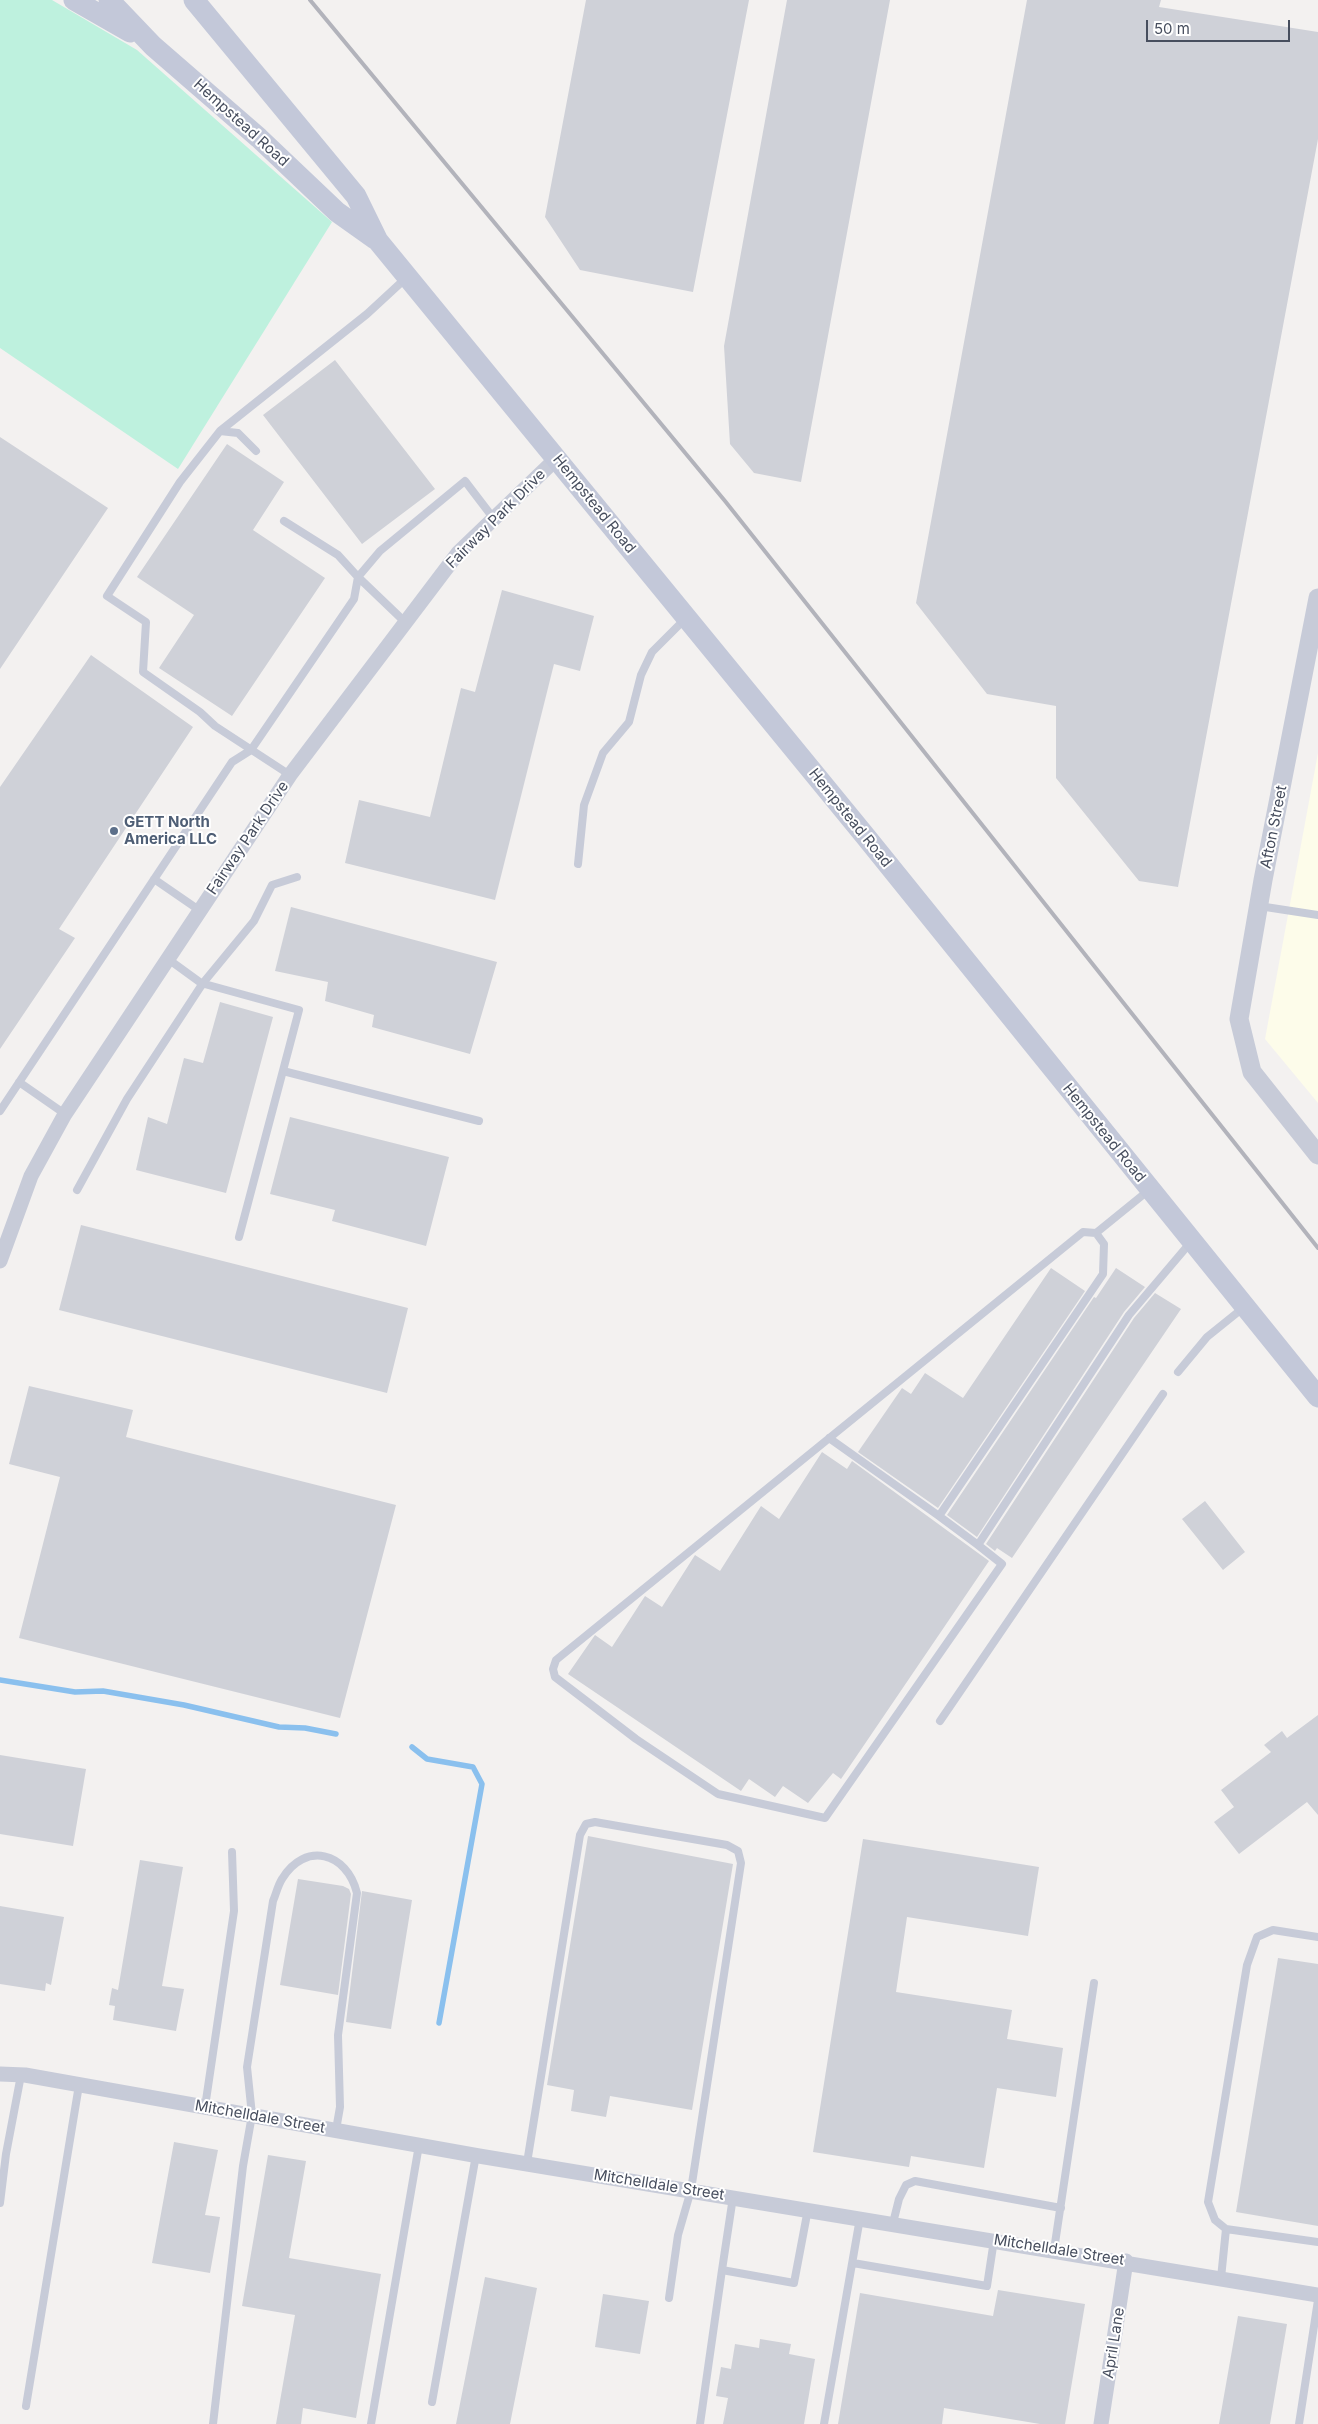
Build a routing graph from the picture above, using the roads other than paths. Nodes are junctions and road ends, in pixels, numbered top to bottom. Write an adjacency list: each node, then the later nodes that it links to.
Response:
1 (74, 0): 4 (main road)
2 (109, 0): 4 (main road, Hempstead Road)
3 (195, 2): 5 (main road, Hempstead Road)
4 (153, 46): 5 (main road, Hempstead Road)
5 (378, 241): 6 (main road, Hempstead Road)
6 (407, 277): 7 (lane); 9 (main road, Hempstead Road)
7 (220, 431): 8 (lane); 16 (lane)
8 (256, 452)
9 (557, 458): 10 (street, Fairway Park Drive); 14 (main road, Hempstead Road)
10 (494, 518): 12 (lane); 15 (street, Fairway Park Drive)
11 (284, 521): 12 (lane)
12 (358, 577): 15 (lane); 16 (lane)
13 (1318, 598): 21 (street, Afton Street)
14 (687, 618): 18 (lane); 33 (main road, Hempstead Road)
15 (406, 622): 17 (street, Fairway Park Drive)
16 (251, 750): 17 (lane); 20 (lane)
17 (290, 775): 22 (street, Fairway Park Drive)
18 (578, 864)
19 (297, 878): 25 (lane)
20 (154, 879): 22 (lane); 27 (lane)
21 (1259, 906): 23 (lane); 31 (street, Afton Street)
22 (199, 910): 24 (street, Fairway Park Drive)
23 (1318, 915)
24 (168, 959): 25 (lane); 29 (street, Fairway Park Drive)
25 (203, 984): 26 (lane); 32 (lane)
26 (283, 1071): 30 (lane); 35 (lane)
27 (19, 1082): 28 (lane); 29 (lane)
28 (0, 1111)
29 (66, 1114): 37 (street, Fairway Park Drive)
30 (479, 1121)
31 (1318, 1155)
32 (77, 1190)
33 (1150, 1190): 34 (lane); 36 (main road, Hempstead Road)
34 (1096, 1233): 42 (lane); 43 (lane)
35 (239, 1237)
36 (1192, 1241): 38 (main road, Hempstead Road); 44 (lane)
37 (0, 1261)
38 (1244, 1306): 39 (lane); 41 (main road, Hempstead Road)
39 (1178, 1372)
40 (1162, 1394): 45 (lane)
41 (1318, 1397)
42 (829, 1438): 43 (lane); 44 (lane)
43 (939, 1516): 44 (lane)
44 (978, 1545)
45 (940, 1720)
46 (232, 1852): 52 (lane)
47 (1318, 1938): 65 (lane)
48 (1094, 1983): 61 (lane)
49 (0, 2074): 50 (street, Mitchelldale Street)
50 (21, 2075): 51 (street, Mitchelldale Street); 60 (lane)
51 (79, 2085): 52 (street, Mitchelldale Street); 77 (lane)
52 (205, 2107): 53 (street, Mitchelldale Street)
53 (252, 2115): 54 (street, Mitchelldale Street); 54 (lane); 78 (lane)
54 (336, 2130): 55 (street, Mitchelldale Street)
55 (419, 2145): 56 (street, Mitchelldale Street); 79 (lane)
56 (476, 2155): 57 (street, Mitchelldale Street); 76 (lane)
57 (528, 2163): 58 (street, Mitchelldale Street); 58 (lane)
58 (691, 2190): 59 (street, Mitchelldale Street); 74 (lane)
59 (732, 2197): 62 (street, Mitchelldale Street); 71 (lane)
60 (0, 2202)
61 (1060, 2208): 64 (lane); 68 (lane)
62 (808, 2209): 63 (street, Mitchelldale Street); 71 (lane)
63 (860, 2218): 64 (street, Mitchelldale Street); 70 (lane)
64 (893, 2223): 66 (street, Mitchelldale Street)
65 (1226, 2229): 67 (lane); 72 (lane)
66 (994, 2240): 68 (street, Mitchelldale Street); 70 (lane)
67 (1318, 2242)
68 (1054, 2250): 69 (street, Mitchelldale Street)
69 (1126, 2261): 72 (street, Mitchelldale Street); 82 (street, April Lane)
70 (853, 2263): 81 (lane)
71 (722, 2270): 80 (lane)
72 (1221, 2278): 73 (street, Mitchelldale Street)
73 (1318, 2295)
74 (669, 2298)
75 (1318, 2300): 83 (lane)
76 (432, 2402)
77 (26, 2406)
78 (213, 2424)
79 (370, 2424)
80 (700, 2424)
81 (824, 2424)
82 (1101, 2424)
83 (1299, 2424)

